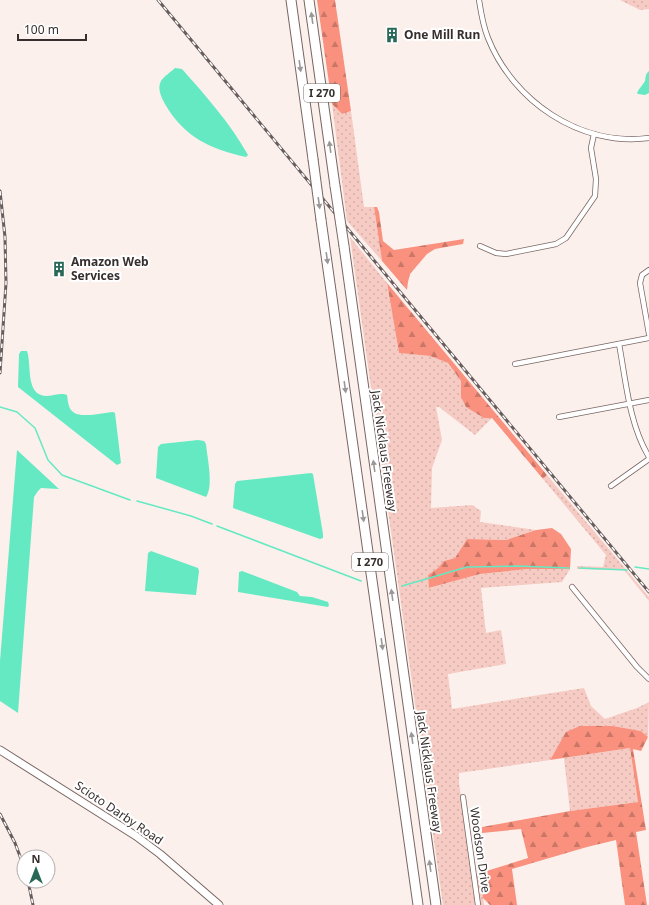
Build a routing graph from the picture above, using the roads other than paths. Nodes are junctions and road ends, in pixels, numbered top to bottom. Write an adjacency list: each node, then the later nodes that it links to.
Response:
1 (291, 0): 22 (highway, I 270, one-way to 22, bridge)
2 (309, 0): 23 (highway, Jack Nicklaus Freeway / I 270, one-way to 2, bridge)
3 (479, 0): 4 (street)
4 (594, 134): 5 (street); 6 (street)
5 (649, 138)
6 (480, 246)
7 (649, 270): 8 (street)
8 (649, 334)
9 (649, 338): 10 (street)
10 (619, 344): 11 (street); 13 (street)
11 (515, 364)
12 (649, 400): 13 (street)
13 (630, 403): 14 (street); 15 (street)
14 (559, 417)
15 (649, 458): 16 (street)
16 (611, 486)
17 (572, 587): 18 (street)
18 (649, 679)
19 (0, 750): 21 (main road, Scioto Darby Road)
20 (463, 797): 24 (street, Woodson Drive)
21 (219, 905)
22 (418, 905)
23 (436, 905)
24 (478, 905)

